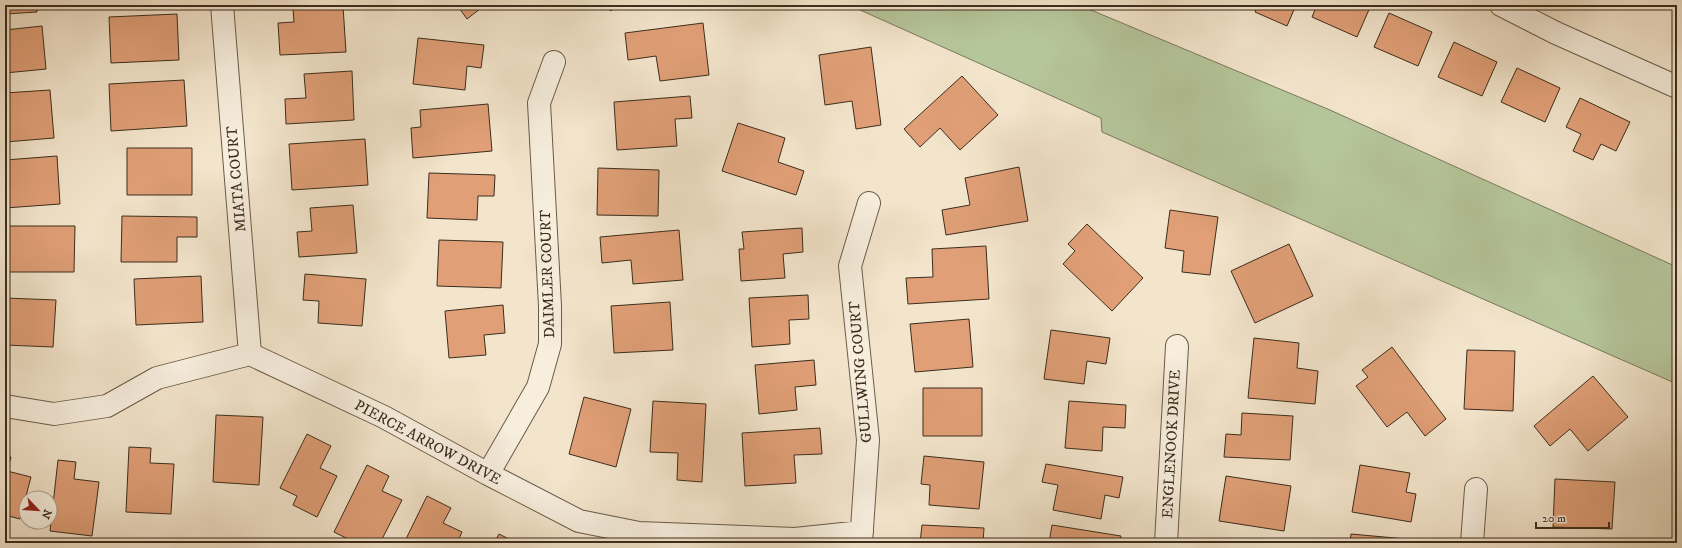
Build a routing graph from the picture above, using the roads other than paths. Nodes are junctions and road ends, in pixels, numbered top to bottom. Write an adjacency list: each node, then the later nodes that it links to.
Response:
1 (222, 5): 8 (street, MIATA COURT)
2 (1501, 5): 3 (street)
3 (1523, 10): 5 (street)
4 (554, 62): 10 (street, DAIMLER COURT)
5 (1677, 87)
6 (869, 203): 12 (street, GULLWING COURT)
7 (1176, 346): 13 (street, ENGLENOOK DRIVE)
8 (250, 354): 9 (street); 10 (street, PIERCE ARROW DRIVE)
9 (5, 406)
10 (488, 474): 12 (street, PIERCE ARROW DRIVE)
11 (1476, 489): 14 (street)
12 (862, 537)
13 (1166, 543)
14 (1472, 543)

